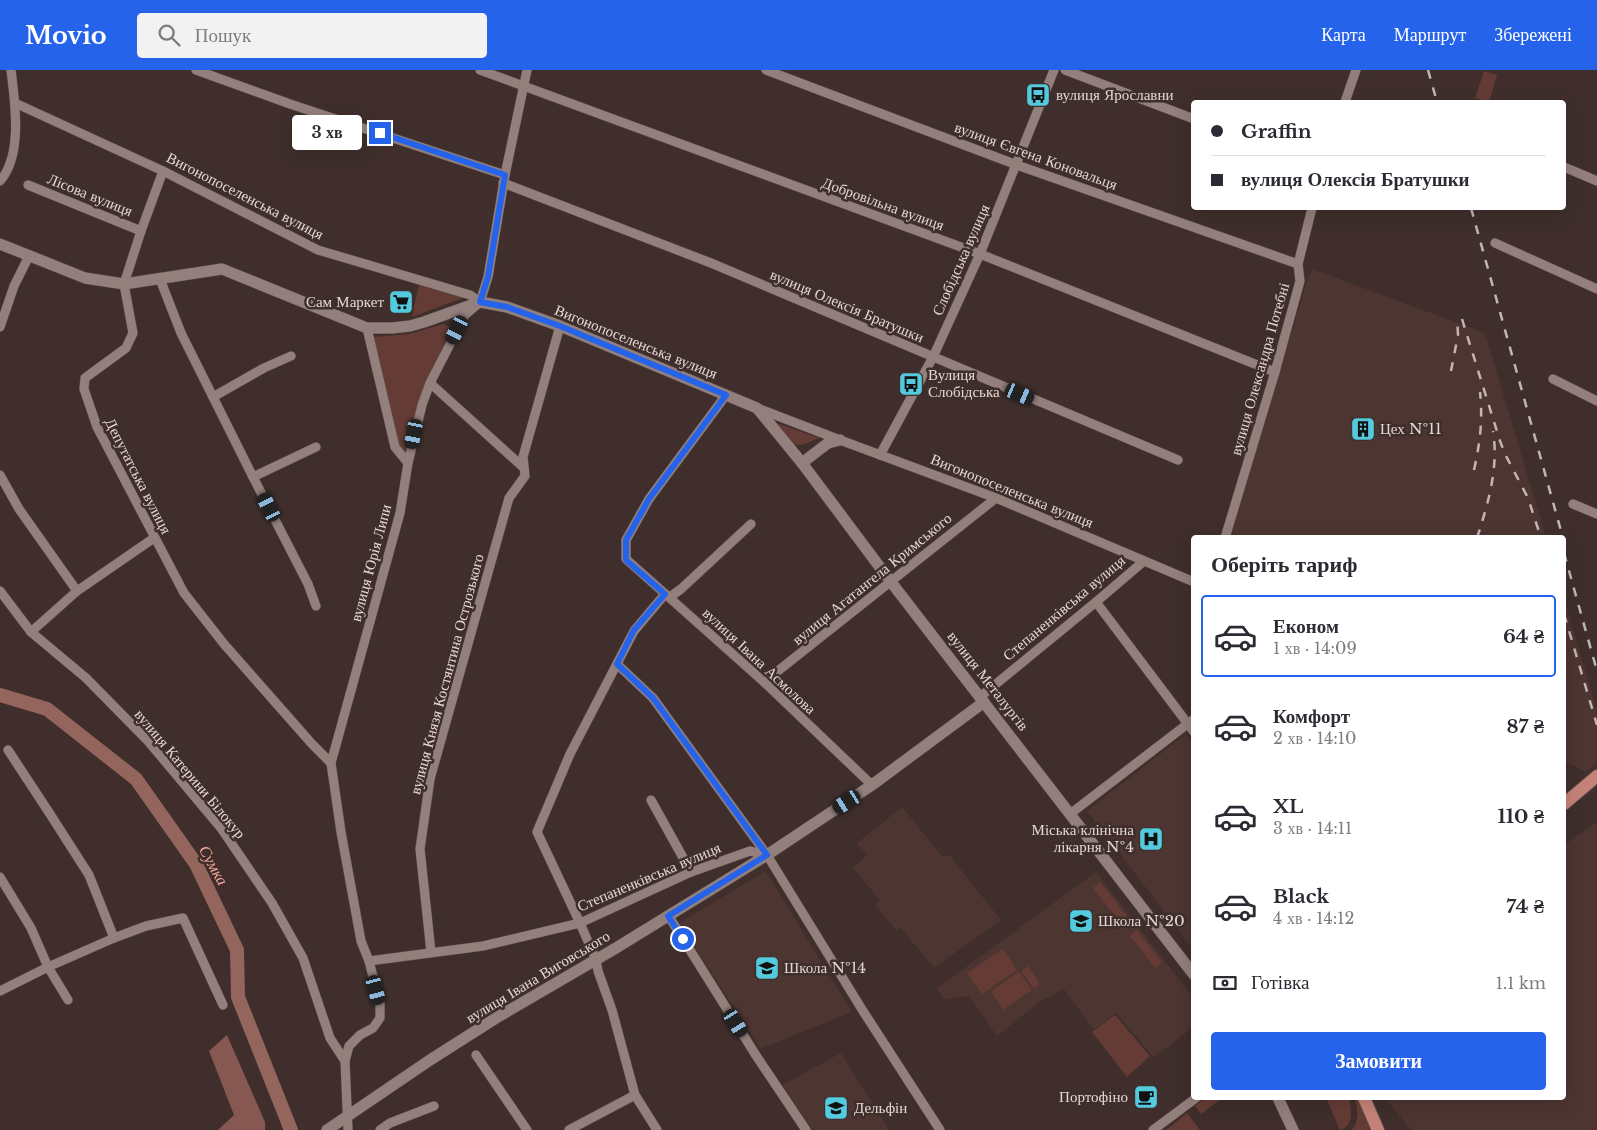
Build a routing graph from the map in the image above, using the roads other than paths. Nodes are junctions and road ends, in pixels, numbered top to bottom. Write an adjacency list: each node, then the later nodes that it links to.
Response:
1 (11, 70): 11 (street)
2 (196, 70): 16 (street, вулиця Олексія Братушки)
3 (480, 70): 9 (street, Добровільна вулиця)
4 (527, 70): 9 (street, вулиця Юрія Липи)
5 (766, 70): 13 (street, вулиця Євгена Коновальця)
6 (1054, 70): 13 (street, Слобідська вулиця)
7 (1066, 70): 12 (street)
8 (1356, 70): 10 (street)
9 (523, 86): 16 (street, вулиця Юрія Липи); 24 (street, Добровільна вулиця)
10 (1346, 100)
11 (15, 103): 15 (street, Вигонопоселенська вулиця); 17 (street)
12 (1191, 118)
13 (1017, 165): 24 (street, Слобідська вулиця); 26 (street, вулиця Євгена Коновальця)
14 (1566, 168): 18 (street)
15 (163, 171): 21 (street, Депутатська вулиця); 30 (street, Вигонопоселенська вулиця)
16 (504, 179): 30 (street, вулиця Юрія Липи); 35 (street, вулиця Олексія Братушки)
17 (0, 181)
18 (1597, 181)
19 (28, 185): 21 (street, Лісова вулиця)
20 (1312, 210): 26 (street, вулиця Олександра Потебні)
21 (141, 231): 28 (street, Депутатська вулиця)
22 (1495, 243): 29 (street)
23 (0, 244): 25 (main road)
24 (980, 254): 35 (street, Слобідська вулиця); 36 (street, Добровільна вулиця)
25 (29, 256): 28 (main road); 32 (street)
26 (1298, 264): 36 (street, вулиця Олександра Потебні)
27 (160, 279): 28 (main road); 33 (main road); 40 (street)
28 (124, 284): 57 (street, Депутатська вулиця)
29 (1597, 289)
30 (480, 302): 31 (main road, Вигонопоселенська вулиця); 33 (main road); 38 (street, вулиця Юрія Липи)
31 (560, 326): 39 (main road, Вигонопоселенська вулиця); 49 (street, вулиця Князя Костянтина Острозького)
32 (0, 327)
33 (367, 328): 47 (street)
34 (290, 356): 40 (street)
35 (933, 357): 45 (street, Слобідська вулиця); 46 (street, вулиця Олексія Братушки)
36 (1275, 372): 56 (street, вулиця Олександра Потебні)
37 (1553, 379): 41 (street)
38 (430, 383): 47 (street, вулиця Юрія Липи); 49 (street)
39 (726, 395): 42 (main road, Вигонопоселенська вулиця); 63 (street, вулиця Івана Асмолова)
40 (213, 396): 51 (street)
41 (1597, 401)
42 (757, 408): 43 (street, Вигонопоселенська вулиця); 48 (main road, вулиця Металургів)
43 (840, 440): 45 (street, Вигонопоселенська вулиця); 48 (main road)
44 (316, 447): 51 (street)
45 (880, 455): 52 (street, Вигонопоселенська вулиця)
46 (1178, 460)
47 (408, 463): 72 (street, вулиця Юрія Липи)
48 (802, 463): 60 (main road, вулиця Металургів)
49 (524, 468): 84 (street, вулиця Князя Костянтина Острозького)
50 (0, 474): 62 (street)
51 (253, 477): 65 (street)
52 (996, 498): 58 (street, Вигонопоселенська вулиця); 60 (street, вулиця Агатангела Кримського)
53 (1573, 504): 54 (street)
54 (1597, 514)
55 (751, 524): 63 (street)
56 (1226, 535)
57 (154, 538): 62 (street); 72 (street, Депутатська вулиця)
58 (1144, 560): 59 (street, Вигонопоселенська вулиця); 64 (street, Степаненківська вулиця)
59 (1191, 581)
60 (891, 582): 68 (street, вулиця Агатангела Кримського); 69 (main road, вулиця Металургів)
61 (0, 591): 66 (street, вулиця Катерини Білокур)
62 (77, 591): 66 (street)
63 (667, 596): 67 (street); 68 (street, вулиця Івана Асмолова)
64 (1096, 602): 69 (street, Степаненківська вулиця); 70 (street)
65 (316, 606)
66 (32, 632): 93 (street, вулиця Катерини Білокур)
67 (617, 664): 78 (street); 82 (street)
68 (764, 682): 74 (street, вулиця Івана Асмолова)
69 (982, 699): 74 (main road, Степаненківська вулиця); 77 (main road, вулиця Металургів)
70 (1191, 722): 77 (street)
71 (8, 750): 83 (street)
72 (331, 763): 86 (street, вулиця Юрія Липи)
73 (1597, 776): 76 (main road)
74 (872, 785): 78 (main road, Степаненківська вулиця)
75 (651, 800): 79 (street)
76 (1566, 802)
77 (1070, 814): 88 (main road, вулиця Металургів)
78 (767, 855): 79 (street, Степаненківська вулиця); 81 (main road, вулиця Івана Виговського); 107 (street)
79 (691, 872): 82 (street, Степаненківська вулиця)
80 (0, 877): 87 (street)
81 (668, 916): 85 (main road, вулиця Івана Виговського); 106 (street)
82 (580, 923): 84 (street, Степаненківська вулиця); 85 (street)
83 (114, 938): 87 (street); 91 (street)
84 (432, 952): 86 (street, Степаненківська вулиця)
85 (596, 960): 94 (street); 99 (main road, вулиця Івана Виговського)
86 (369, 961): 93 (street, вулиця Юрія Липи)
87 (48, 967): 89 (street); 90 (street)
88 (1191, 971)
89 (0, 991)
90 (68, 1000)
91 (223, 1005)
92 (476, 1055): 103 (street)
93 (345, 1061): 99 (street)
94 (635, 1095): 104 (street); 105 (street)
95 (1193, 1100): 108 (street)
96 (1279, 1100): 109 (main road)
97 (1365, 1100): 110 (main road)
98 (434, 1106): 102 (street)
99 (347, 1117): 100 (main road, вулиця Івана Виговського); 101 (street)
100 (327, 1130)
101 (348, 1130)
102 (380, 1130)
103 (527, 1130)
104 (569, 1130)
105 (657, 1130)
106 (806, 1130)
107 (940, 1130)
108 (1153, 1130)
109 (1293, 1130)
110 (1378, 1130)

